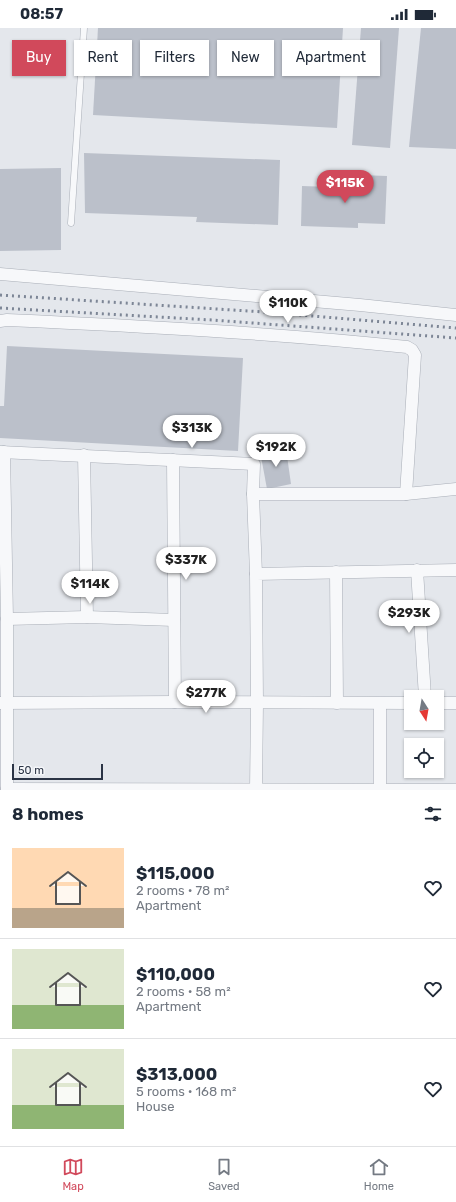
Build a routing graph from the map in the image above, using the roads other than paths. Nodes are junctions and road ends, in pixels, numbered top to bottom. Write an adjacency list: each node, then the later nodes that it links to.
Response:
1 (84, 28): 2 (lane)
2 (71, 223)
3 (0, 274): 4 (street)
4 (456, 314)
5 (0, 321): 11 (street)
6 (2, 452): 7 (street); 17 (street)
7 (84, 455): 8 (street); 16 (street)
8 (173, 460): 10 (street); 18 (street)
9 (456, 489): 11 (street)
10 (254, 494): 11 (street); 15 (street)
11 (406, 494)
12 (417, 570): 13 (street); 14 (street); 19 (street)
13 (456, 570)
14 (336, 572): 15 (street); 23 (street)
15 (256, 574): 22 (street)
16 (88, 617): 17 (street); 18 (street)
17 (7, 618): 21 (street)
18 (174, 620): 20 (street)
19 (425, 690)
20 (175, 702): 21 (street); 22 (street)
21 (3, 703): 28 (street)
22 (257, 703): 23 (street); 29 (street)
23 (337, 703): 27 (street)
24 (404, 703): 27 (street)
25 (444, 703): 26 (street)
26 (456, 703)
27 (380, 704): 30 (street)
28 (7, 790): 29 (street)
29 (256, 790): 30 (street)
30 (380, 790): 31 (street)
31 (456, 790)

